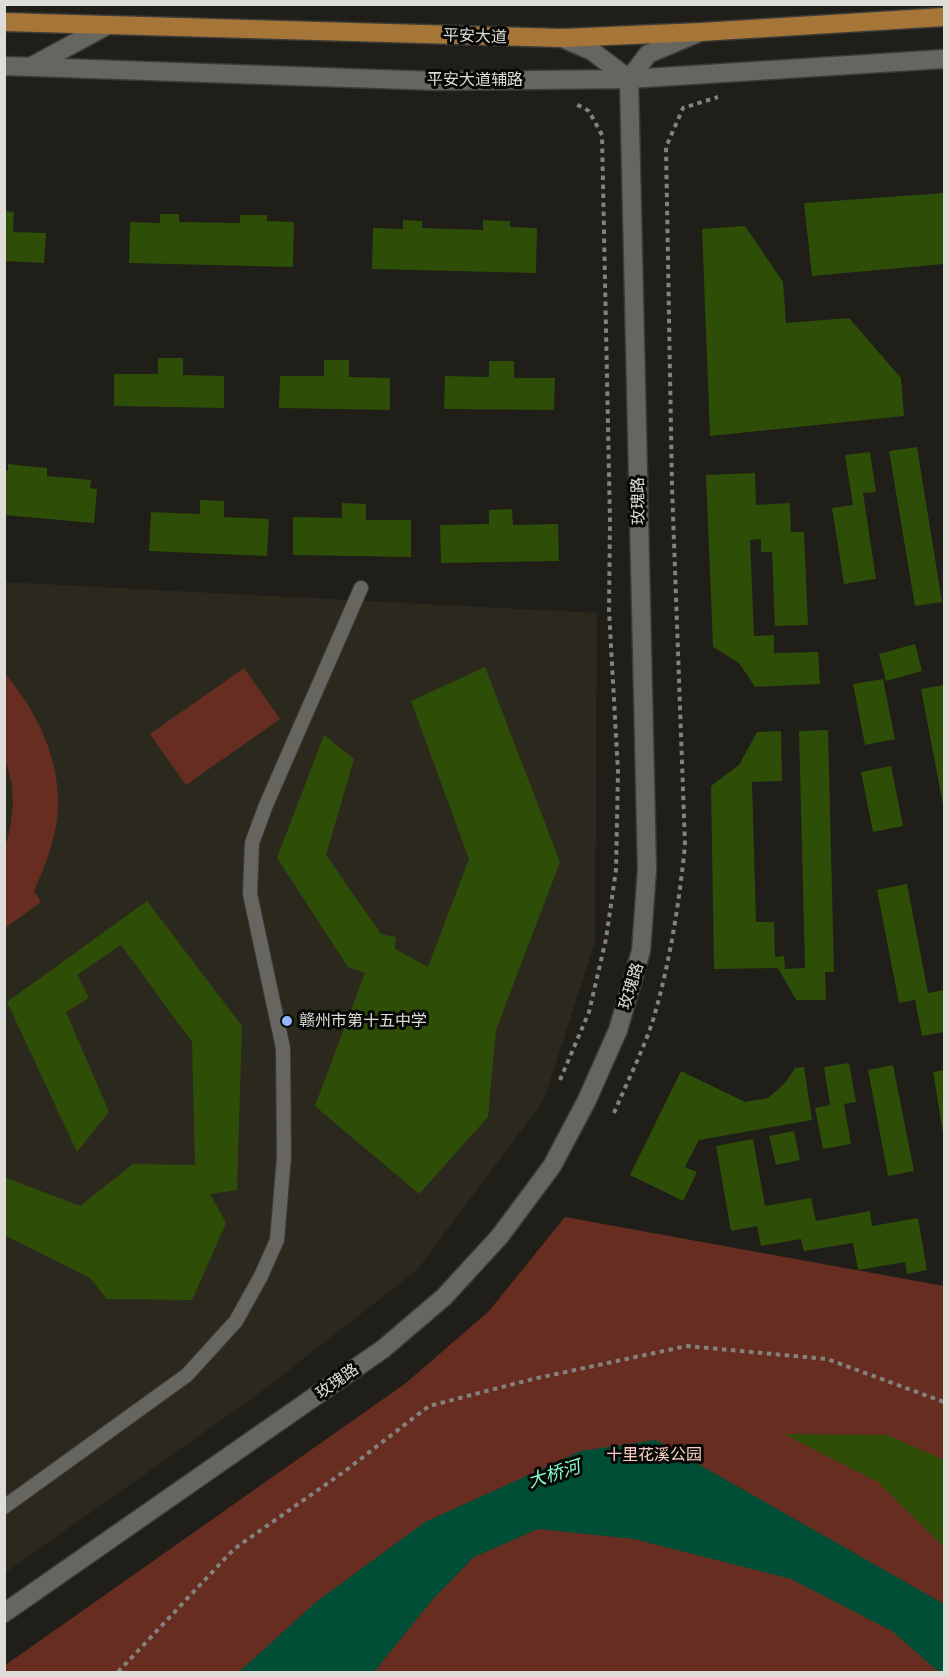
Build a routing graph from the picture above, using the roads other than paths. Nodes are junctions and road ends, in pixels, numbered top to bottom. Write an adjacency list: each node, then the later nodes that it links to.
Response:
1 (945, 17): 4 (main road, 平安大道)
2 (4, 22): 3 (main road, 平安大道)
3 (108, 25): 5 (main road, 平安大道); 8 (street)
4 (701, 32): 5 (main road, 平安大道); 9 (street)
5 (562, 38): 9 (street)
6 (945, 59): 9 (street, 平安大道辅路)
7 (4, 66): 8 (street, 平安大道辅路)
8 (31, 67): 9 (street, 平安大道辅路)
9 (629, 79): 12 (street, 玫瑰路)
10 (361, 588): 11 (lane)
11 (4, 1507)
12 (4, 1613)

